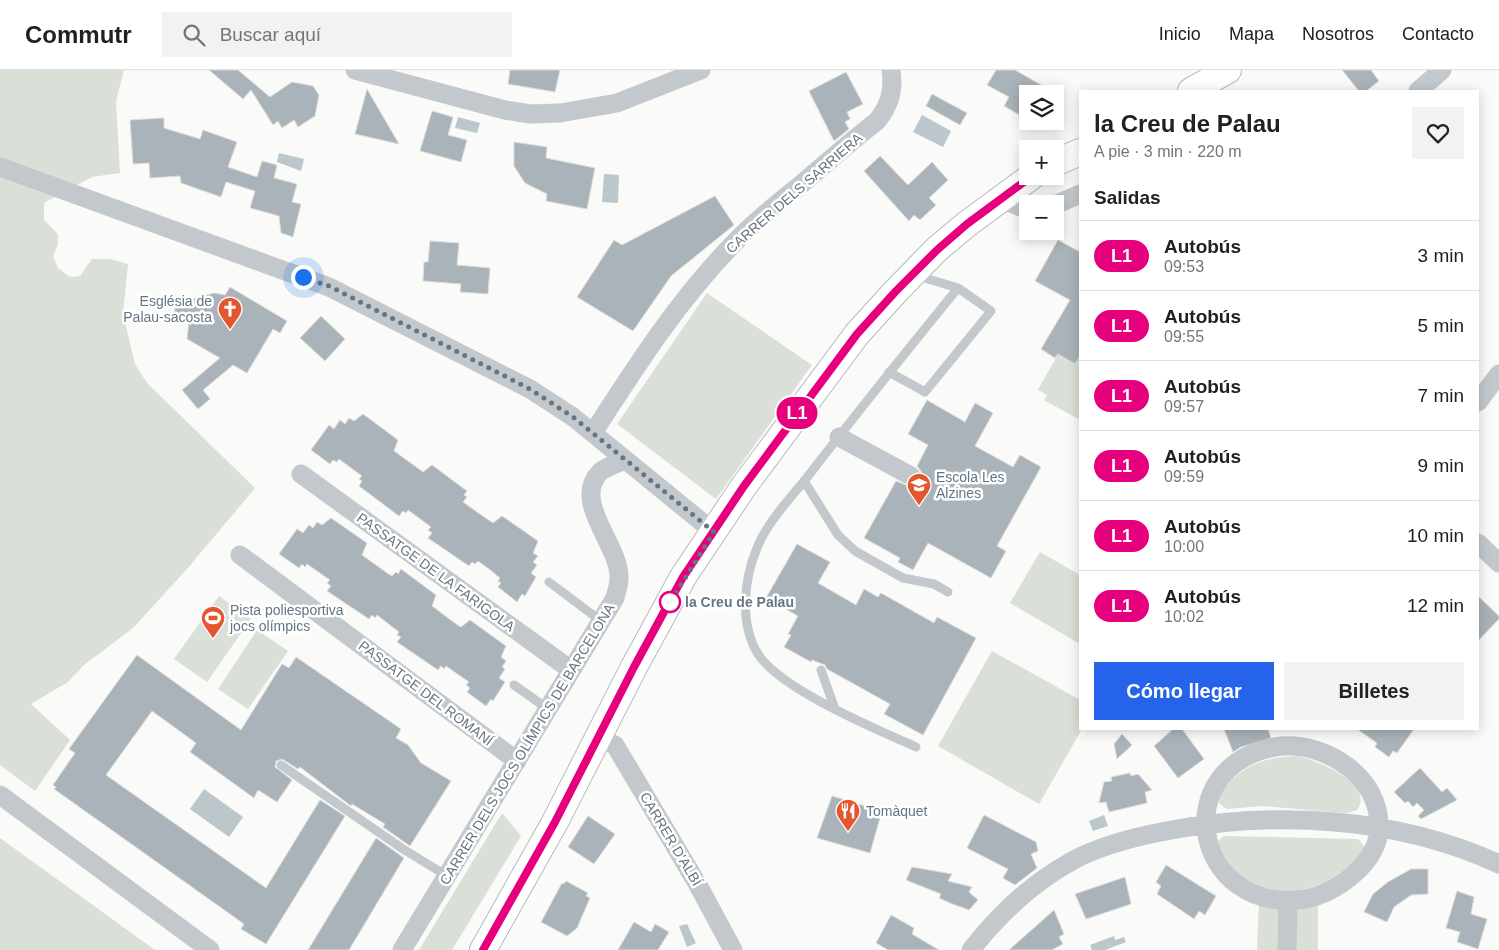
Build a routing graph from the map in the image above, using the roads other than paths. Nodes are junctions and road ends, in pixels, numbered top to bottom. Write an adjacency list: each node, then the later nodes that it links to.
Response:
1 (355, 70): 2 (street)
2 (701, 70)
3 (891, 70): 21 (street, CARRER DELS SARRIERA)
4 (1228, 70): 6 (street)
5 (1442, 70): 7 (street)
6 (1193, 90)
7 (1419, 90)
8 (1079, 152): 9 (street)
9 (1064, 159)
10 (0, 167): 21 (street)
11 (1019, 185): 13 (street)
12 (1079, 194): 14 (street)
13 (999, 198): 15 (street); 16 (street)
14 (1064, 201)
15 (1019, 206)
16 (912, 274): 17 (lane); 27 (street)
17 (958, 288): 18 (lane); 18 (lane)
18 (890, 372): 22 (lane)
19 (1499, 374): 20 (street)
20 (1479, 401)
21 (593, 434): 23 (street)
22 (839, 436): 25 (street); 26 (lane)
23 (625, 460): 27 (street); 33 (street, CARRER DELS JOCS OLÍMPICS DE BARCELONA)
24 (301, 474): 34 (street, PASSATGE DE LA FARIGOLA)
25 (911, 476)
26 (804, 481): 32 (lane); 38 (lane)
27 (714, 532): 39 (street)
28 (1479, 544): 30 (street)
29 (240, 555): 41 (street, PASSATGE DEL ROMANÍ)
30 (1499, 563)
31 (549, 582): 33 (lane)
32 (948, 592)
33 (601, 621): 34 (street, CARRER DELS JOCS OLÍMPICS DE BARCELONA)
34 (571, 670): 37 (street, CARRER DELS JOCS OLÍMPICS DE BARCELONA)
35 (821, 670): 38 (lane)
36 (514, 685): 37 (lane)
37 (548, 709): 41 (street, CARRER DELS JOCS OLÍMPICS DE BARCELONA)
38 (835, 710): 40 (lane)
39 (598, 738): 51 (street); 52 (street, CARRER D'ALBÍ)
40 (916, 747)
41 (517, 761): 47 (street, CARRER DELS JOCS OLÍMPICS DE BARCELONA)
42 (281, 765): 47 (lane)
43 (0, 795): 49 (street)
44 (1204, 824): 45 (street); 45 (street); 48 (street); 53 (street)
45 (1379, 828): 46 (street); 48 (street)
46 (1499, 864)
47 (447, 876): 50 (street, CARRER DELS JOCS OLÍMPICS DE BARCELONA)
48 (1288, 900): 54 (street)
49 (210, 950)
50 (402, 950)
51 (483, 950)
52 (733, 950)
53 (971, 950)
54 (1287, 950)

